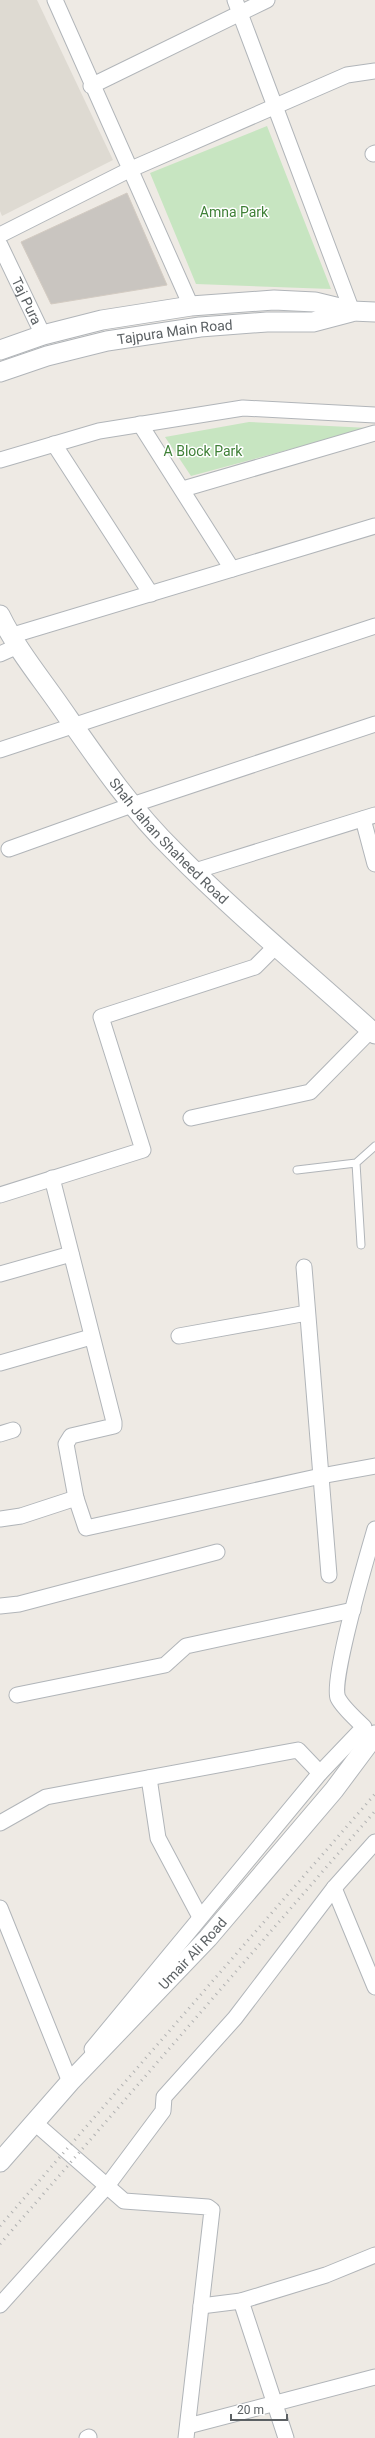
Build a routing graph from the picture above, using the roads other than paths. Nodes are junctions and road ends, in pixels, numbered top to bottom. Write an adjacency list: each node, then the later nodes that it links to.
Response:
1 (267, 0): 3 (street)
2 (58, 1): 5 (street)
3 (237, 6): 5 (street); 6 (street)
4 (375, 71): 6 (street)
5 (91, 86): 7 (street)
6 (274, 107): 7 (street); 11 (street)
7 (129, 170): 8 (street); 10 (street)
8 (0, 235)
9 (0, 245): 13 (street, Taj Pura)
10 (191, 306): 11 (street, Tajpura Main Road); 13 (street, Tajpura Main Road)
11 (352, 312): 12 (street, Tajpura Main Road); 15 (street, Tajpura Main Road)
12 (375, 312)
13 (42, 335): 14 (street, Tajpura Main Road)
14 (0, 350)
15 (0, 372)
16 (375, 415): 17 (street)
17 (140, 424): 19 (street); 21 (street)
18 (375, 433): 21 (street)
19 (54, 444): 20 (street); 24 (street)
20 (0, 460)
21 (183, 489): 23 (street)
22 (375, 526): 23 (street)
23 (232, 569): 24 (street)
24 (151, 594): 27 (street)
25 (0, 615): 27 (street, Shah Jahan Shaheed Road)
26 (375, 626): 30 (street)
27 (14, 641): 28 (street); 30 (street, Shah Jahan Shaheed Road)
28 (0, 654)
29 (375, 724): 32 (street)
30 (74, 726): 31 (street); 32 (street, Shah Jahan Shaheed Road)
31 (0, 750)
32 (132, 805): 34 (street); 36 (street, Shah Jahan Shaheed Road)
33 (369, 817): 35 (street); 36 (street)
34 (9, 849)
35 (375, 864)
36 (195, 871): 37 (street, Shah Jahan Shaheed Road)
37 (275, 947): 38 (street, Shah Jahan Shaheed Road); 43 (street)
38 (373, 1032): 39 (street)
39 (191, 1118)
40 (375, 1146): 41 (lane)
41 (356, 1163): 42 (lane); 45 (lane)
42 (297, 1170)
43 (52, 1178): 44 (street); 46 (street)
44 (0, 1195)
45 (361, 1245)
46 (71, 1254): 48 (street); 50 (street)
47 (304, 1266): 49 (street)
48 (0, 1274)
49 (307, 1313): 51 (street); 54 (street)
50 (92, 1336): 52 (street); 55 (street)
51 (179, 1336)
52 (0, 1363)
53 (375, 1466): 54 (street)
54 (321, 1476): 55 (street); 59 (street)
55 (76, 1498): 56 (street)
56 (0, 1519)
57 (375, 1529): 61 (street)
58 (217, 1552): 60 (street)
59 (329, 1574)
60 (0, 1606)
61 (352, 1610): 62 (street); 63 (street)
62 (17, 1695)
63 (371, 1730): 64 (street); 72 (street, Umair Ali Road)
64 (320, 1773): 65 (street); 70 (street)
65 (149, 1778): 66 (street); 70 (street)
66 (0, 1823)
67 (375, 1842): 68 (street)
68 (334, 1888): 71 (street); 75 (street)
69 (0, 1908): 72 (street)
70 (200, 1917): 72 (street)
71 (375, 1987)
72 (70, 2082): 73 (street, Umair Ali Road)
73 (34, 2123): 74 (street, Umair Ali Road); 75 (street)
74 (0, 2162)
75 (107, 2186): 78 (street); 79 (street)
76 (375, 2255): 77 (street)
77 (242, 2301): 79 (street); 81 (street)
78 (0, 2306)
79 (201, 2306): 82 (street)
80 (375, 2377): 81 (street)
81 (274, 2402): 82 (street); 83 (street)
82 (187, 2432)
83 (286, 2438)

